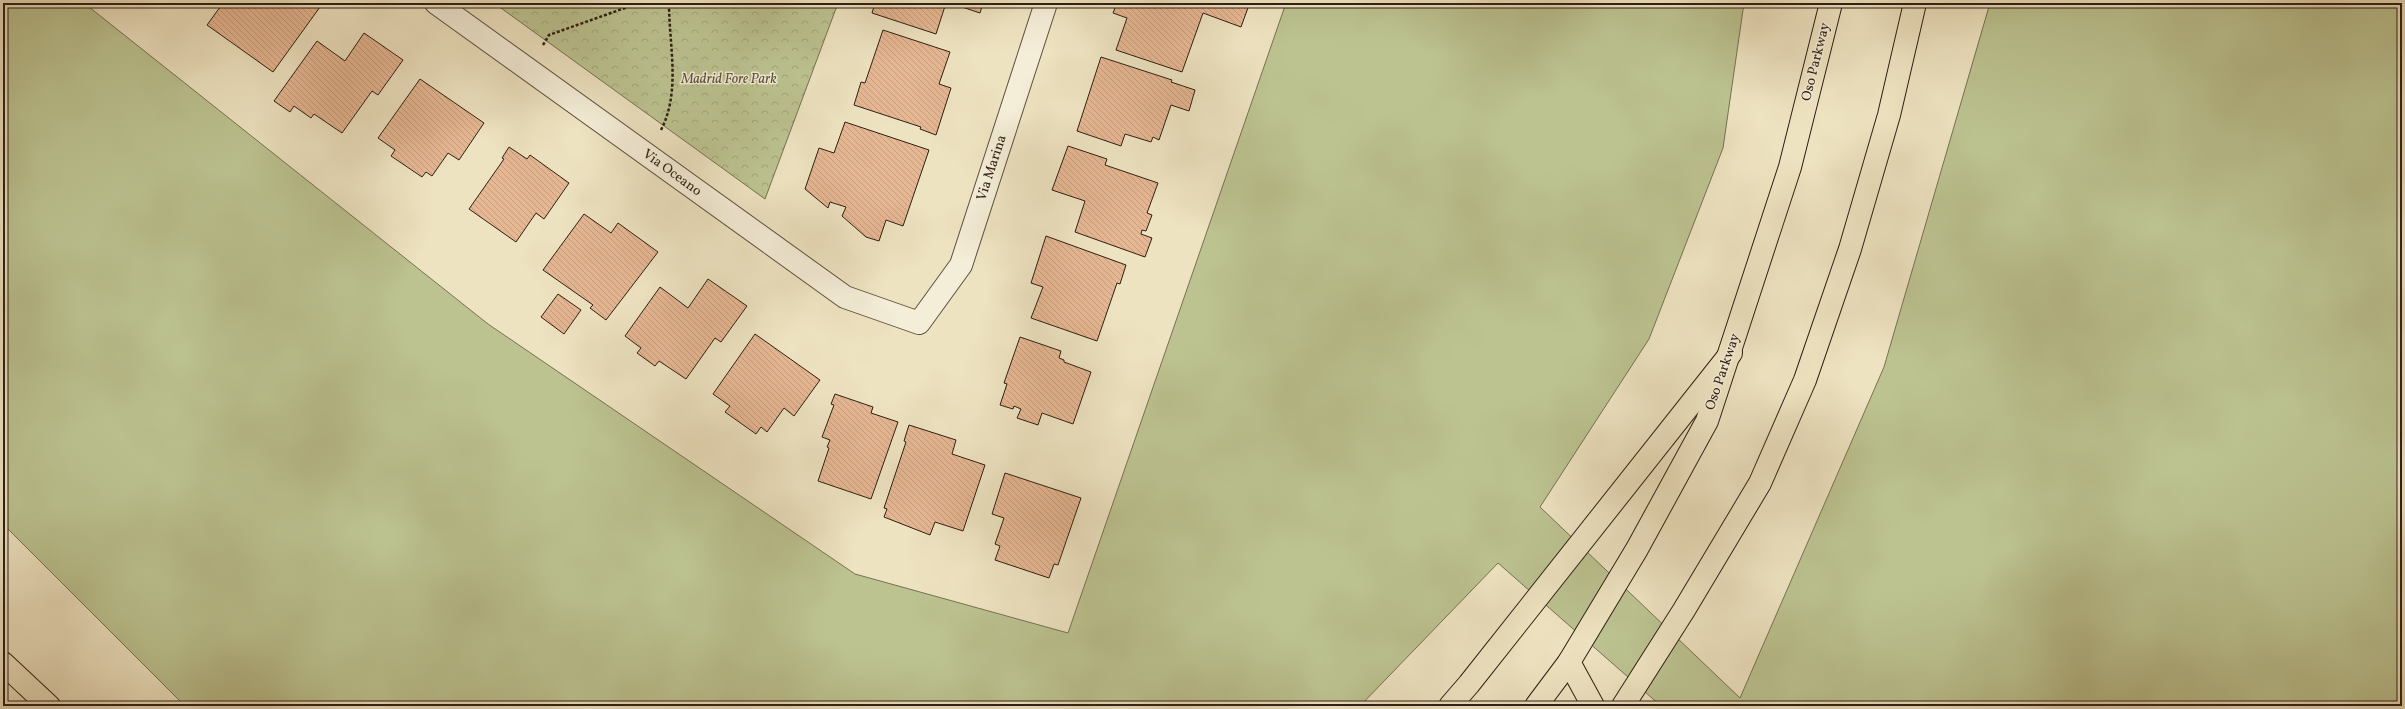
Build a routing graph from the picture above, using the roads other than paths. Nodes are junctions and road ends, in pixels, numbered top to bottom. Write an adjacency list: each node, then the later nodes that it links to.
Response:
1 (436, 3): 5 (street, Via Oceano)
2 (1046, 3): 5 (street, Via Marina)
3 (1831, 3): 6 (main road, Oso Parkway)
4 (1915, 3): 13 (main road)
5 (919, 323)
6 (1731, 353): 7 (main road, Oso Parkway); 10 (main road)
7 (1569, 662): 11 (main road, Oso Parkway); 12 (main road)
8 (3, 663): 9 (main road)
9 (49, 706)
10 (1450, 706)
11 (1536, 706)
12 (1593, 706)
13 (1623, 706)

